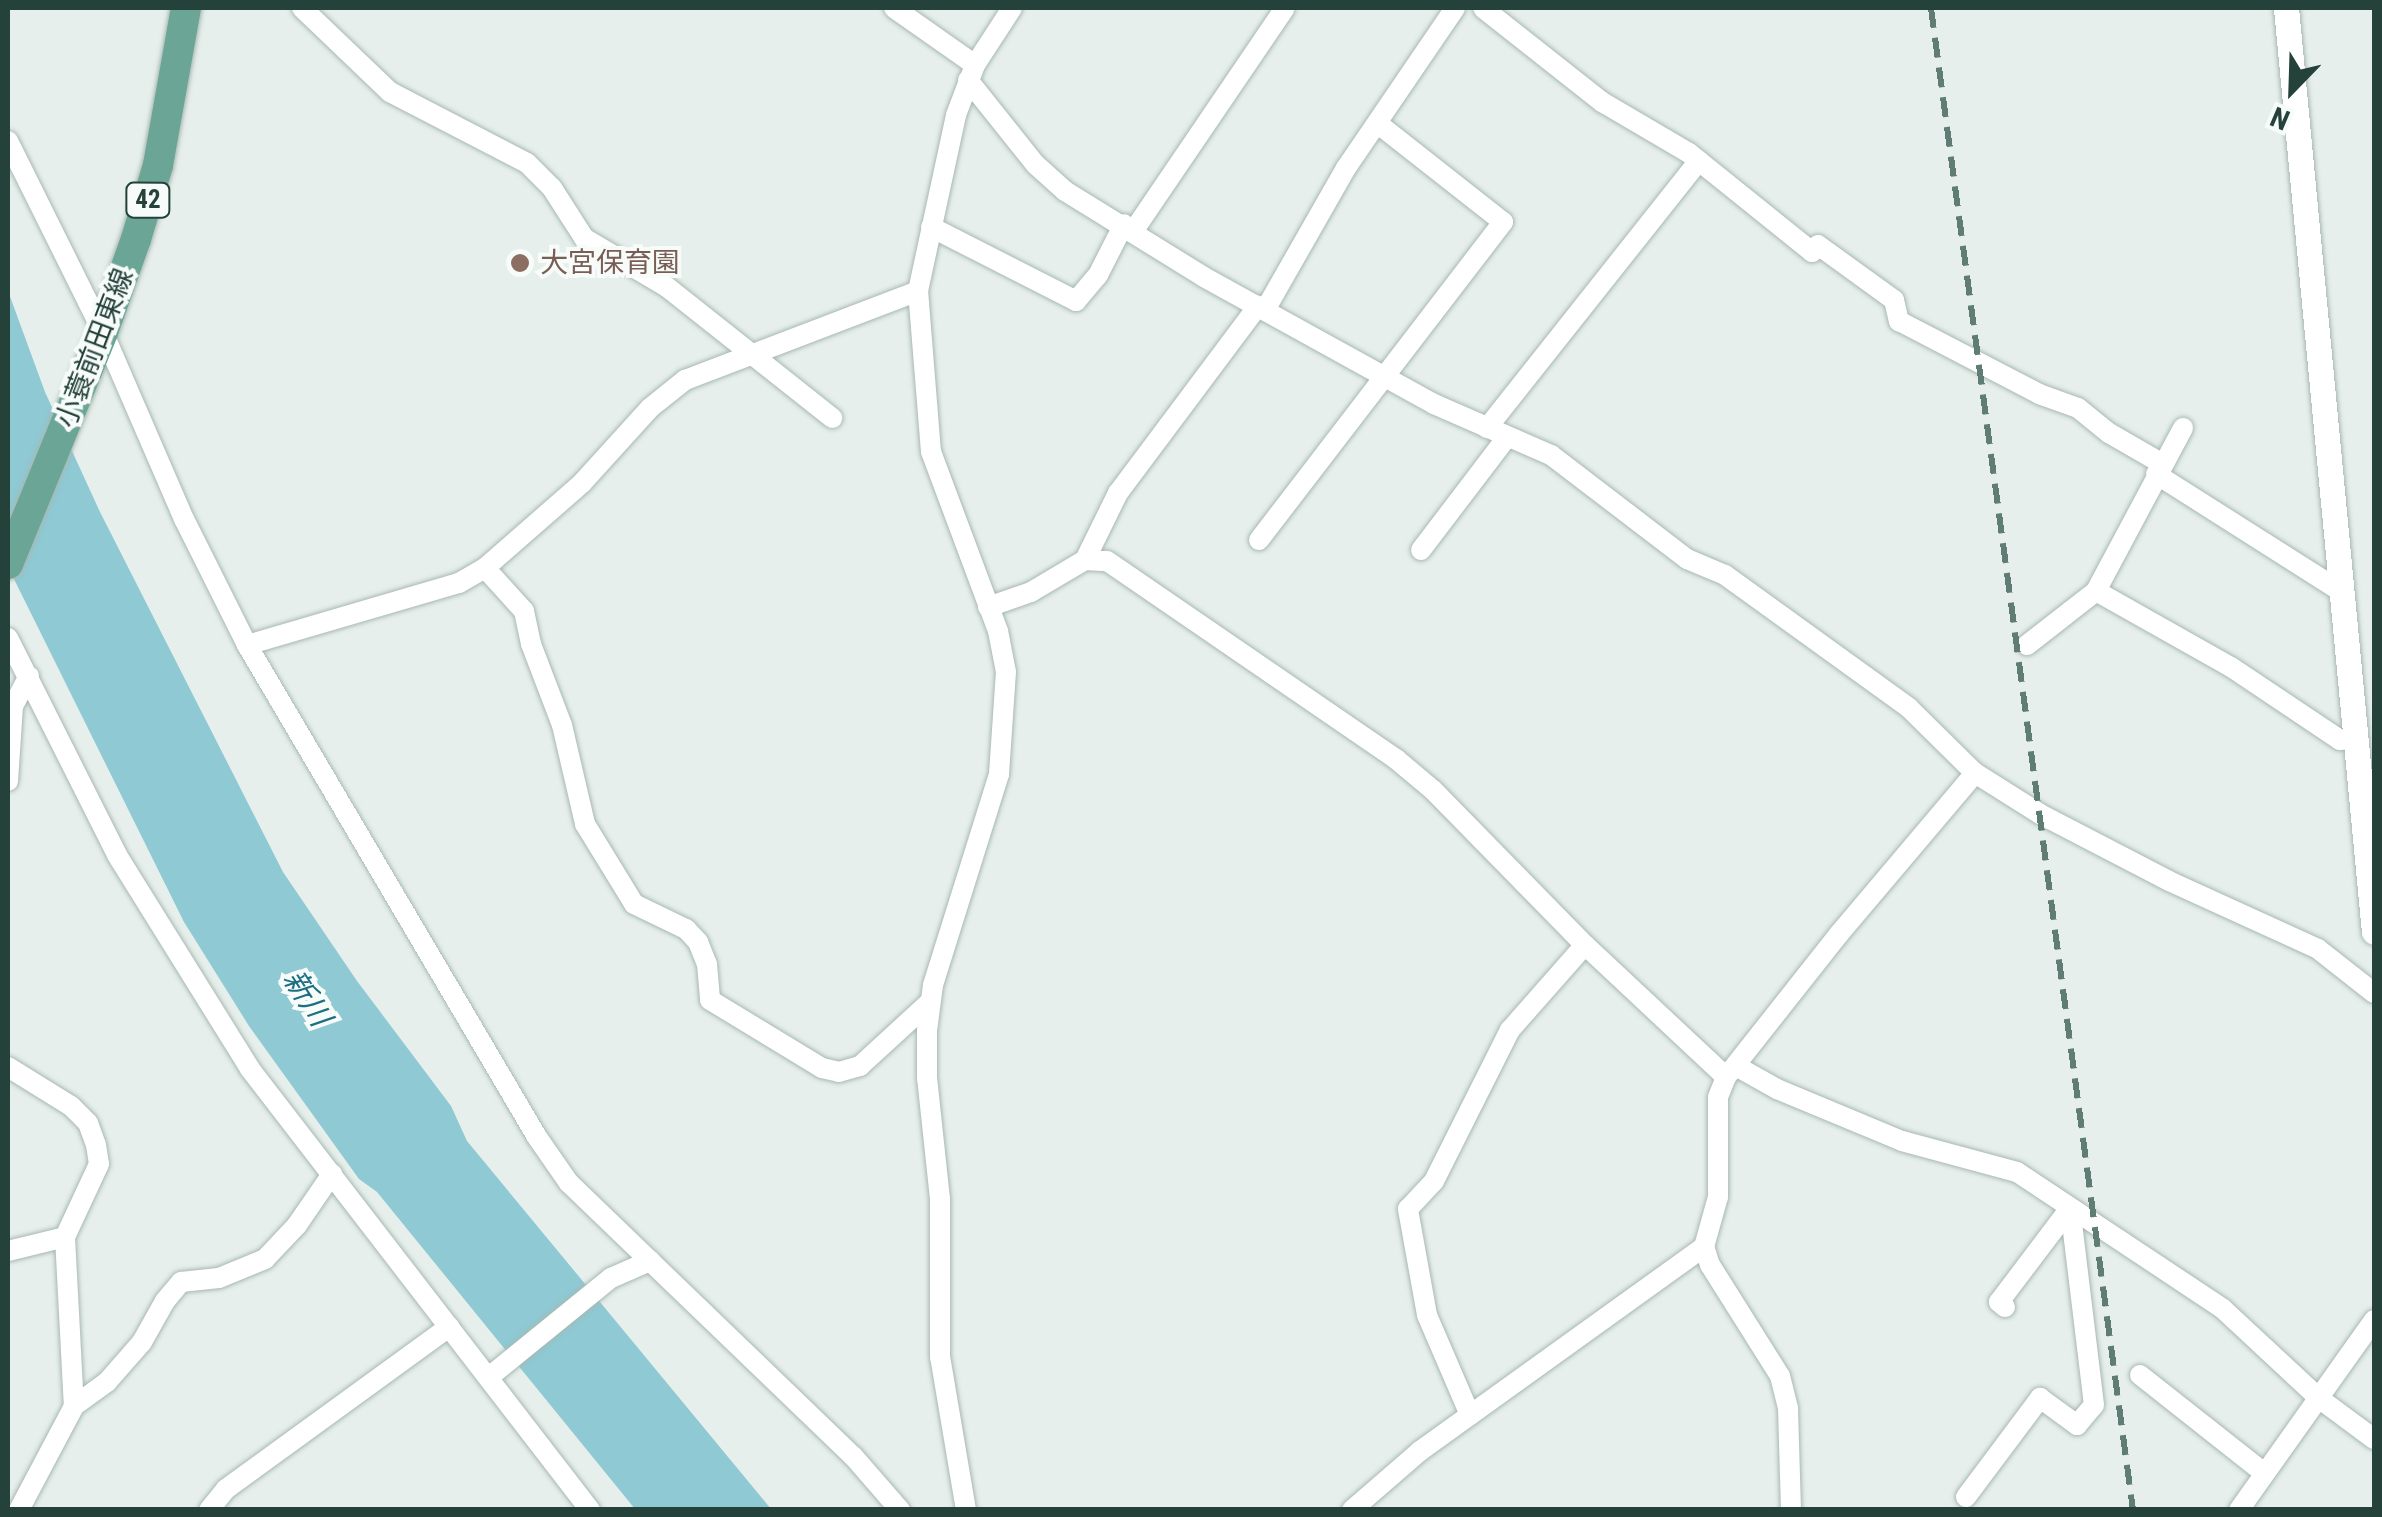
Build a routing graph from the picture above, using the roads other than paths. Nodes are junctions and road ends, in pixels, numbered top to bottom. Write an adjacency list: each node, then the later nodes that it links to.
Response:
1 (186, 8): 17 (main road, 小蓑前田東線 / 42)
2 (302, 8): 18 (street)
3 (894, 8): 9 (street)
4 (1012, 8): 9 (street)
5 (1286, 8): 14 (street)
6 (1455, 8): 10 (street)
7 (1483, 8): 12 (street)
8 (2286, 8): 31 (street)
9 (972, 73): 13 (street); 14 (street)
10 (1377, 123): 16 (street); 19 (street)
11 (8, 142): 17 (street)
12 (1699, 161): 21 (street); 24 (street)
13 (931, 227): 14 (street); 15 (street)
14 (1129, 227): 16 (street)
15 (918, 291): 18 (street); 32 (street)
16 (1262, 308): 19 (street); 27 (street)
17 (103, 332): 28 (main road, 小蓑前田東線 / 42); 34 (street)
18 (750, 356): 20 (street); 29 (street)
19 (1384, 374): 21 (street); 25 (street)
20 (832, 418)
21 (1487, 428): 23 (street)
22 (2182, 428): 24 (street)
23 (1507, 436): 26 (street); 38 (street)
24 (2159, 469): 30 (street); 31 (street)
25 (1259, 540)
26 (1421, 550)
27 (1085, 560): 32 (street); 41 (street)
28 (8, 564)
29 (485, 568): 34 (street); 43 (street)
30 (2096, 592): 35 (street); 37 (street)
31 (2342, 592): 37 (street)
32 (988, 607): 43 (street)
33 (8, 638): 36 (street)
34 (247, 645): 51 (street)
35 (2027, 645)
36 (29, 676): 39 (street); 46 (street)
37 (2356, 740): 40 (street)
38 (1975, 773): 42 (street); 45 (street)
39 (8, 781)
40 (2374, 932)
41 (1585, 944): 45 (street); 59 (street)
42 (2374, 993)
43 (931, 1000): 67 (street)
44 (8, 1067): 48 (street)
45 (1731, 1072): 47 (street); 49 (street)
46 (332, 1174): 54 (street); 58 (street)
47 (2070, 1208): 52 (street); 57 (street); 62 (street)
48 (65, 1238): 50 (street); 58 (street)
49 (1704, 1247): 59 (street); 69 (street)
50 (8, 1251)
51 (650, 1261): 55 (street); 66 (street)
52 (2005, 1307)
53 (2374, 1320): 57 (street)
54 (449, 1327): 55 (street); 64 (street)
55 (493, 1373): 65 (street)
56 (2140, 1375): 61 (street)
57 (2320, 1399): 60 (street); 61 (street)
58 (74, 1406): 63 (street)
59 (1470, 1415): 68 (street)
60 (2374, 1439)
61 (2264, 1473): 70 (street)
62 (1966, 1497)
63 (19, 1510)
64 (209, 1510)
65 (590, 1510)
66 (900, 1510)
67 (966, 1510)
68 (1352, 1510)
69 (1791, 1510)
70 (2239, 1510)

